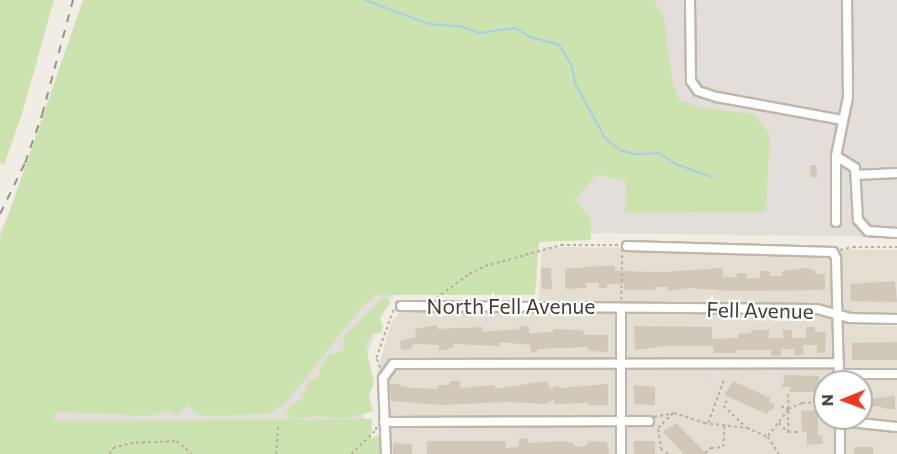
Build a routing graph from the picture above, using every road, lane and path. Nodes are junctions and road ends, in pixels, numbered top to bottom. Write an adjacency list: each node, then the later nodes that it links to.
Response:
1 (690, 0): 3 (street)
2 (847, 0): 3 (street)
3 (842, 120): 4 (street)
4 (837, 156): 6 (street); 7 (street)
5 (897, 173): 6 (street)
6 (856, 175): 8 (street)
7 (836, 222)
8 (897, 233)
9 (627, 246): 11 (street); 12 (path); 13 (path)
10 (897, 247): 11 (path)
11 (833, 252): 15 (street)
12 (433, 300)
13 (621, 305): 14 (street, North Fell Avenue); 15 (street, Fell Avenue); 17 (street)
14 (397, 306)
15 (838, 315): 16 (street, Fell Avenue); 18 (street)
16 (897, 319)
17 (621, 363): 18 (street); 30 (street); 31 (street)
18 (839, 363): 19 (street)
19 (839, 370)
20 (897, 374): 21 (street)
21 (873, 376)
22 (724, 379): 33 (path)
23 (788, 391): 27 (path)
24 (727, 400): 38 (path)
25 (813, 402): 27 (path)
26 (781, 406): 27 (path)
27 (788, 409): 32 (path); 40 (path)
28 (674, 413): 29 (path); 33 (path); 49 (path)
29 (649, 421): 31 (street)
30 (384, 422): 31 (street); 47 (street)
31 (621, 422): 48 (street)
32 (778, 422): 40 (path); 42 (path)
33 (708, 424): 35 (path)
34 (873, 424): 37 (street)
35 (724, 425): 38 (path); 43 (path)
36 (278, 426): 46 (path)
37 (897, 427)
38 (747, 428): 42 (path)
39 (840, 430): 51 (street)
40 (788, 432): 41 (path)
41 (799, 432)
42 (768, 437): 50 (path)
43 (705, 453)
44 (109, 454): 45 (path)
45 (192, 454)
46 (276, 454)
47 (386, 454)
48 (621, 454)
49 (668, 454)
50 (780, 454)
51 (840, 454)

